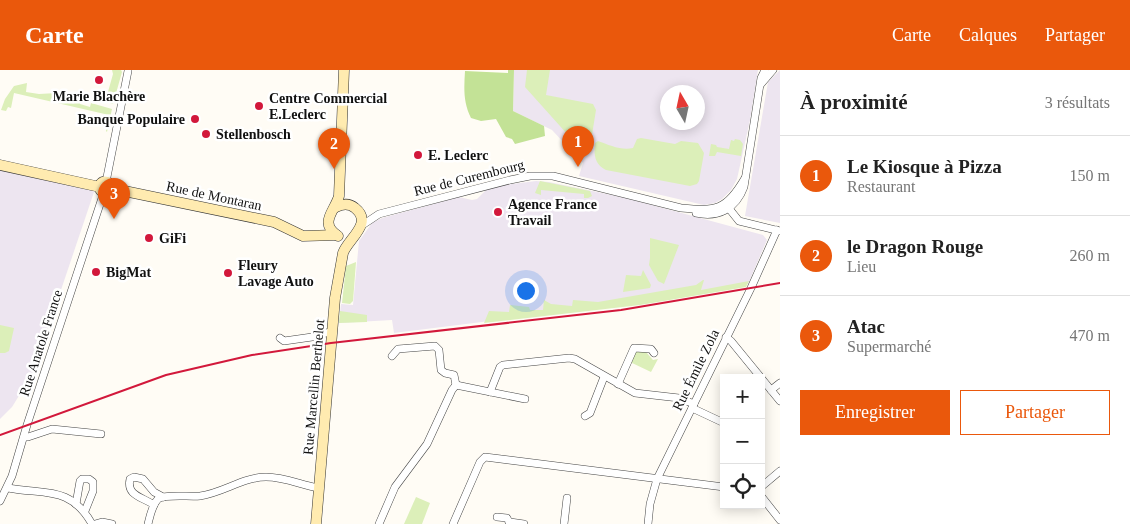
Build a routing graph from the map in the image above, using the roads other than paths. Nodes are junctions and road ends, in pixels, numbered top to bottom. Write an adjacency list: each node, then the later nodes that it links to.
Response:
1 (129, 70): 7 (street, Rue Anatole France)
2 (346, 70): 9 (main road); 10 (main road)
3 (764, 70): 5 (street)
4 (773, 70): 5 (street)
5 (759, 89): 8 (street)
6 (0, 165): 7 (main road, Rue de Montaran)
7 (105, 187): 15 (main road, Rue de Montaran); 36 (street, Rue Anatole France)
8 (727, 206): 11 (street, Rue de Curembourg); 14 (street)
9 (336, 207): 10 (main road); 12 (main road)
10 (354, 207): 11 (street, Rue de Curembourg); 13 (main road)
11 (380, 214): 13 (street, Rue de Curembourg)
12 (328, 222): 15 (main road); 16 (main road, Rue Marcellin Berthelot)
13 (361, 226): 17 (main road, Rue Marcellin Berthelot)
14 (778, 230): 20 (street, Rue Émile Zola)
15 (310, 236): 16 (main road, Rue de Montaran)
16 (337, 236): 17 (main road); 18 (main road, Rue Marcellin Berthelot)
17 (353, 236): 18 (main road, Rue Marcellin Berthelot)
18 (343, 253): 19 (main road, Rue Marcellin Berthelot)
19 (332, 332): 21 (street); 42 (main road, Rue Marcellin Berthelot)
20 (726, 337): 28 (street); 32 (street, Rue Émile Zola)
21 (280, 338)
22 (654, 353): 26 (street)
23 (392, 356): 27 (street)
24 (604, 377): 26 (street); 29 (street); 33 (street)
25 (780, 383): 28 (street)
26 (618, 384): 32 (street)
27 (456, 385): 29 (street); 57 (street)
28 (771, 390): 31 (street)
29 (490, 392): 30 (street)
30 (525, 399)
31 (780, 401)
32 (693, 406): 34 (street); 38 (street, Rue Émile Zola)
33 (585, 416)
34 (720, 421)
35 (101, 434): 36 (street)
36 (24, 437): 41 (street, Rue Anatole France)
37 (780, 472): 39 (street)
38 (657, 479): 40 (street); 58 (street); 61 (street, Rue Émile Zola)
39 (765, 484)
40 (720, 486)
41 (8, 488): 45 (street, Rue Anatole France); 47 (street)
42 (319, 488): 43 (street); 56 (main road, Rue Marcellin Berthelot)
43 (163, 497): 48 (street); 48 (street)
44 (567, 498): 60 (street)
45 (0, 501)
46 (765, 501): 51 (street)
47 (76, 504): 49 (street); 49 (street)
48 (154, 505): 55 (street)
49 (85, 511): 53 (street)
50 (497, 517): 52 (street)
51 (780, 520)
52 (510, 523): 59 (street)
53 (94, 524): 54 (street)
54 (112, 524)
55 (148, 524)
56 (316, 524)
57 (380, 524)
58 (453, 524)
59 (524, 524)
60 (564, 524)
61 (648, 524)

